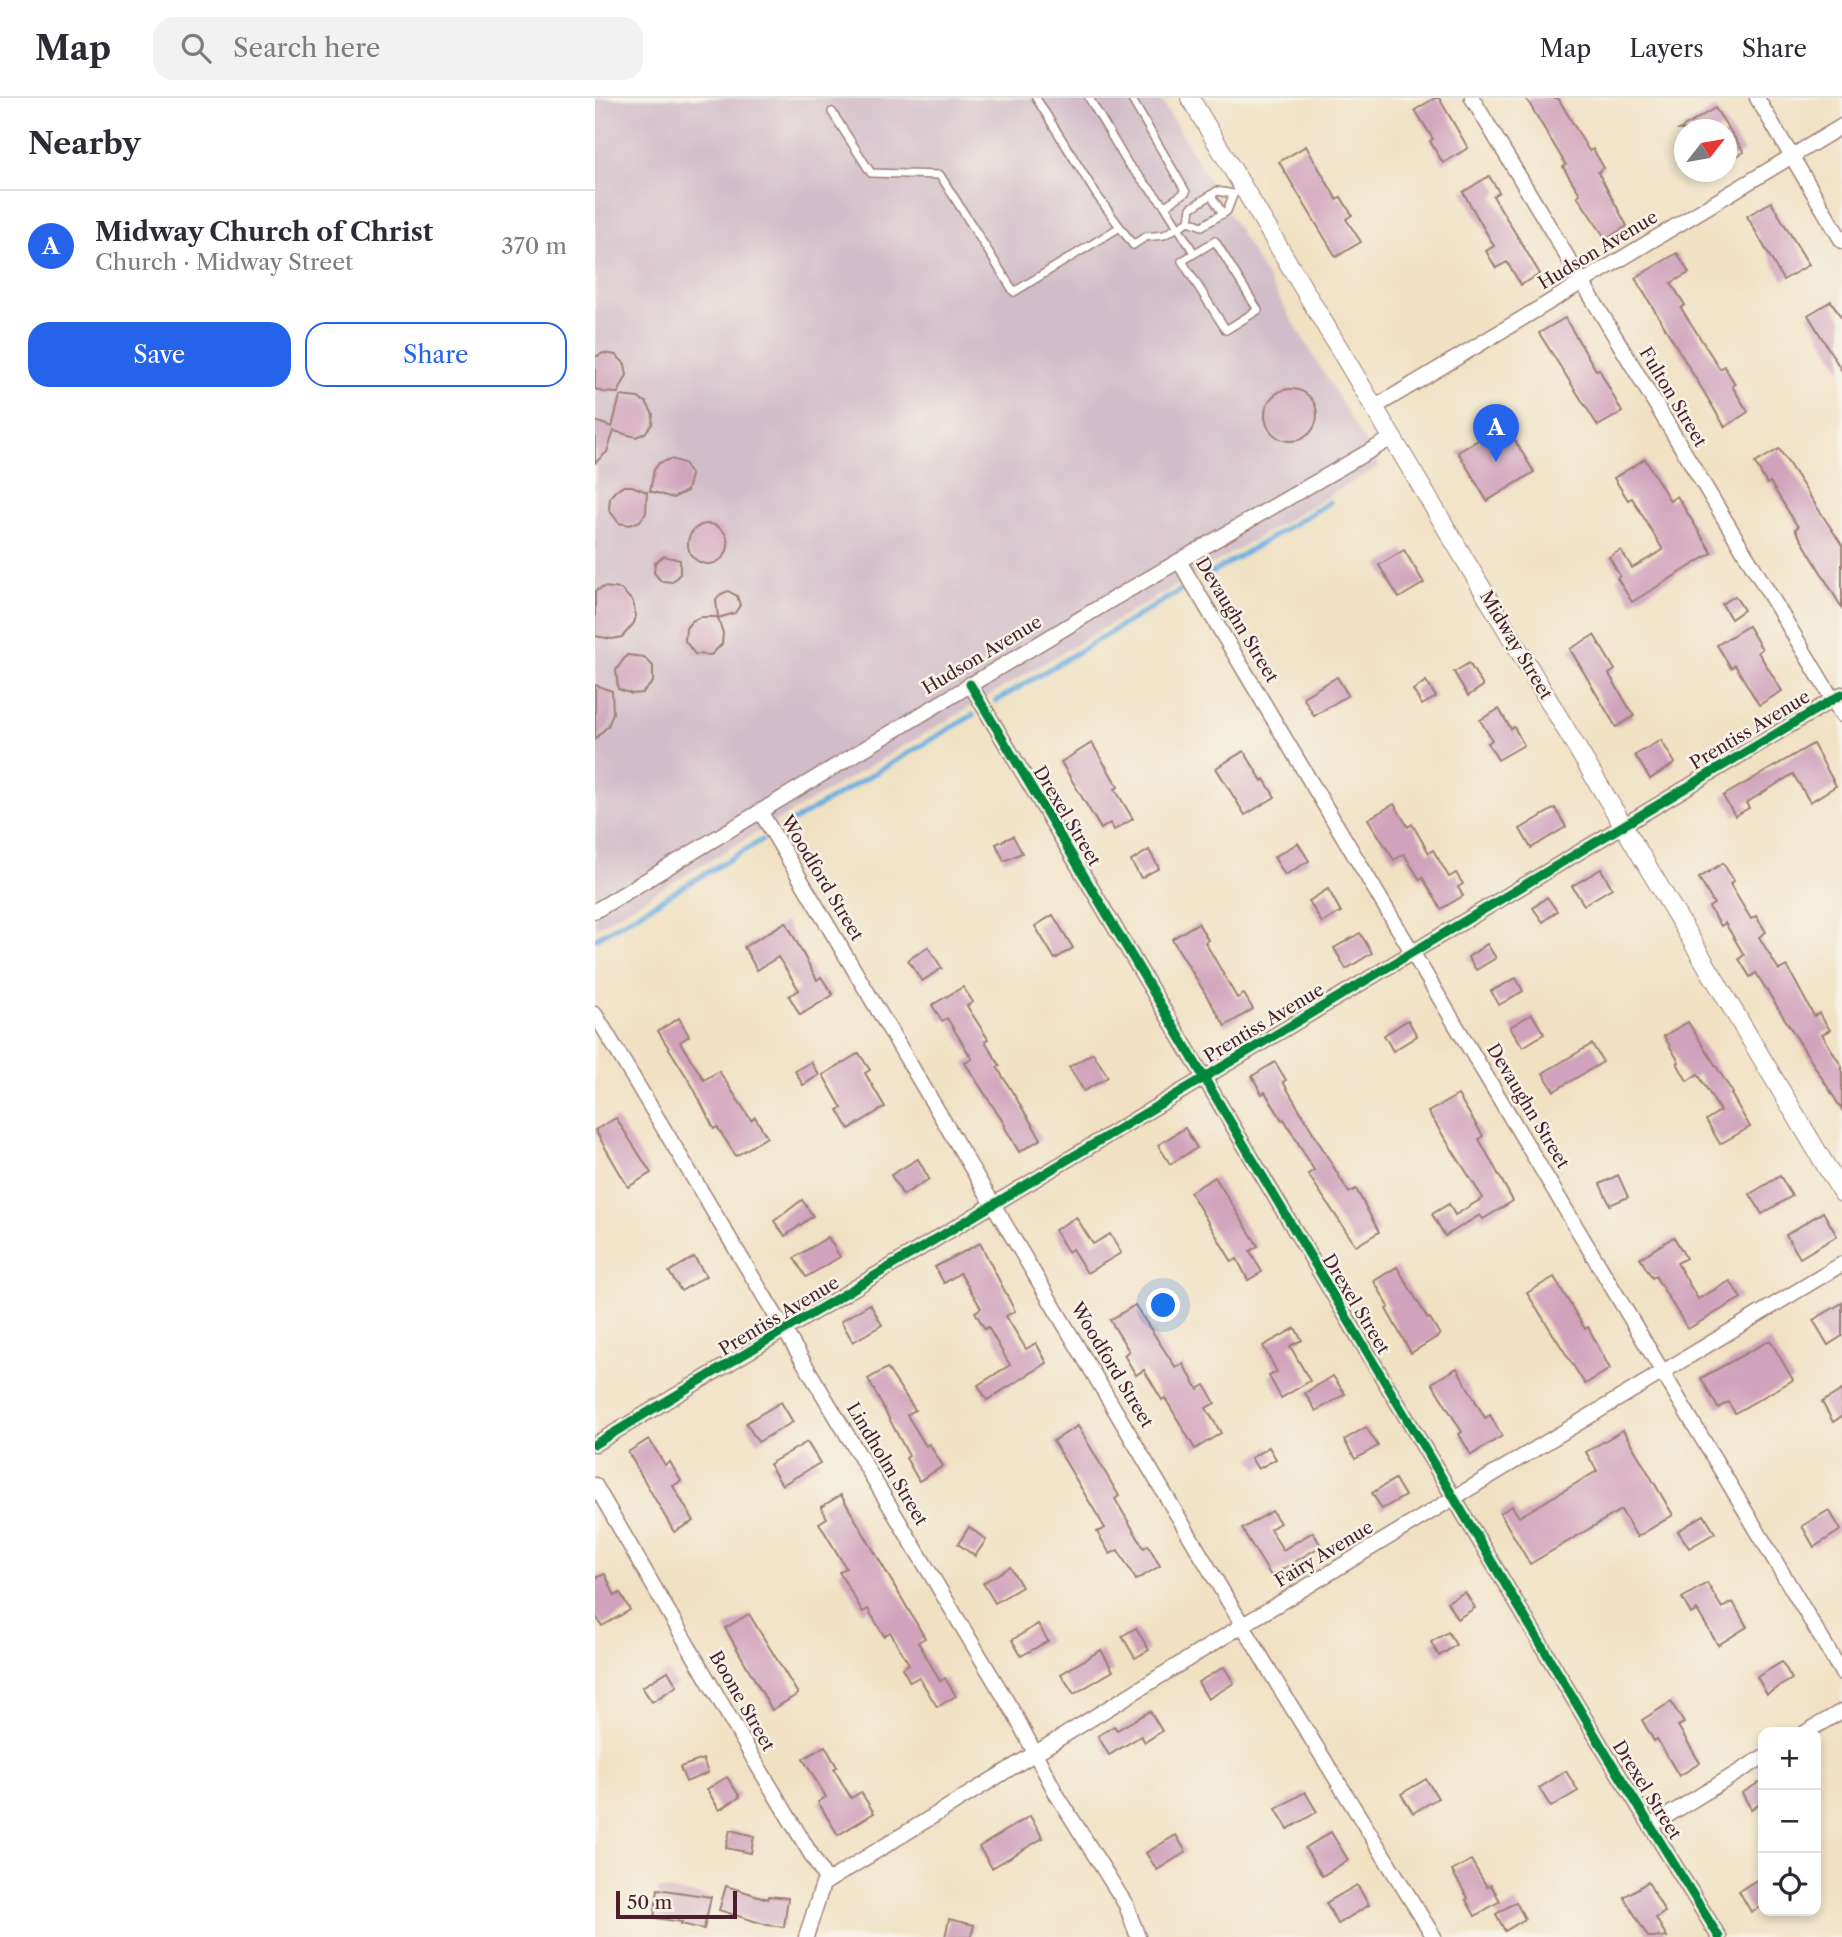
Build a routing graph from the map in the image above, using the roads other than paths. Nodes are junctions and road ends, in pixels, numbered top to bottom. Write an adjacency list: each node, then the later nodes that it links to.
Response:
1 (1037, 98): 15 (lane)
2 (1089, 98): 12 (lane)
3 (1131, 98): 12 (lane)
4 (1190, 98): 10 (street, Midway Street)
5 (1472, 98): 19 (street, Fulton Street)
6 (1757, 98): 9 (street)
7 (832, 112): 15 (lane)
8 (1842, 126): 9 (street, Hudson Avenue)
9 (1791, 156): 17 (street); 19 (street, Hudson Avenue)
10 (1239, 192): 11 (lane); 13 (lane); 20 (street, Midway Street)
11 (1211, 195): 13 (lane); 14 (lane)
12 (1165, 206): 16 (lane)
13 (1223, 214): 14 (lane)
14 (1189, 221): 16 (lane)
15 (1120, 227): 16 (lane)
16 (1178, 228): 18 (lane)
17 (1842, 241)
18 (1194, 253): 18 (lane)
19 (1582, 282): 20 (street, Hudson Avenue); 24 (street, Fulton Street)
20 (1374, 407): 21 (street, Midway Street)
21 (1392, 438): 22 (street, Hudson Avenue); 27 (street, Midway Street)
22 (1179, 561): 23 (street, Hudson Avenue); 29 (street, Devaughn Street)
23 (970, 684): 26 (street, Hudson Avenue); 31 (street, Drexel Street)
24 (1837, 696): 25 (street, Fulton Street); 27 (street, Prentiss Avenue)
25 (1842, 715)
26 (760, 811): 28 (street, Hudson Avenue); 33 (street, Woodford Street)
27 (1623, 826): 29 (street, Prentiss Avenue); 32 (street, Midway Street)
28 (595, 911)
29 (1414, 951): 31 (street, Prentiss Avenue); 36 (street, Devaughn Street)
30 (595, 1014): 35 (street, Lindholm Street)
31 (1205, 1077): 33 (street, Prentiss Avenue); 39 (street, Drexel Street)
32 (1842, 1193)
33 (994, 1204): 35 (street, Prentiss Avenue); 40 (street, Woodford Street)
34 (1842, 1264): 36 (street, Fairy Avenue)
35 (786, 1330): 37 (street, Prentiss Avenue); 44 (street, Lindholm Street)
36 (1664, 1372): 39 (street, Fairy Avenue); 41 (street, Devaughn Street)
37 (595, 1444)
38 (595, 1485): 47 (street, Boone Street)
39 (1455, 1499): 40 (street, Fairy Avenue); 46 (street, Drexel Street)
40 (1243, 1625): 44 (street, Fairy Avenue); 50 (street, Woodford Street)
41 (1842, 1673)
42 (1842, 1711): 43 (street)
43 (1815, 1727)
44 (1034, 1754): 47 (street, Fairy Avenue); 49 (street, Lindholm Street)
45 (1758, 1760): 46 (street)
46 (1652, 1825): 51 (street, Drexel Street)
47 (827, 1881): 48 (street)
48 (806, 1937)
49 (1138, 1937)
50 (1434, 1937)
51 (1719, 1937)

